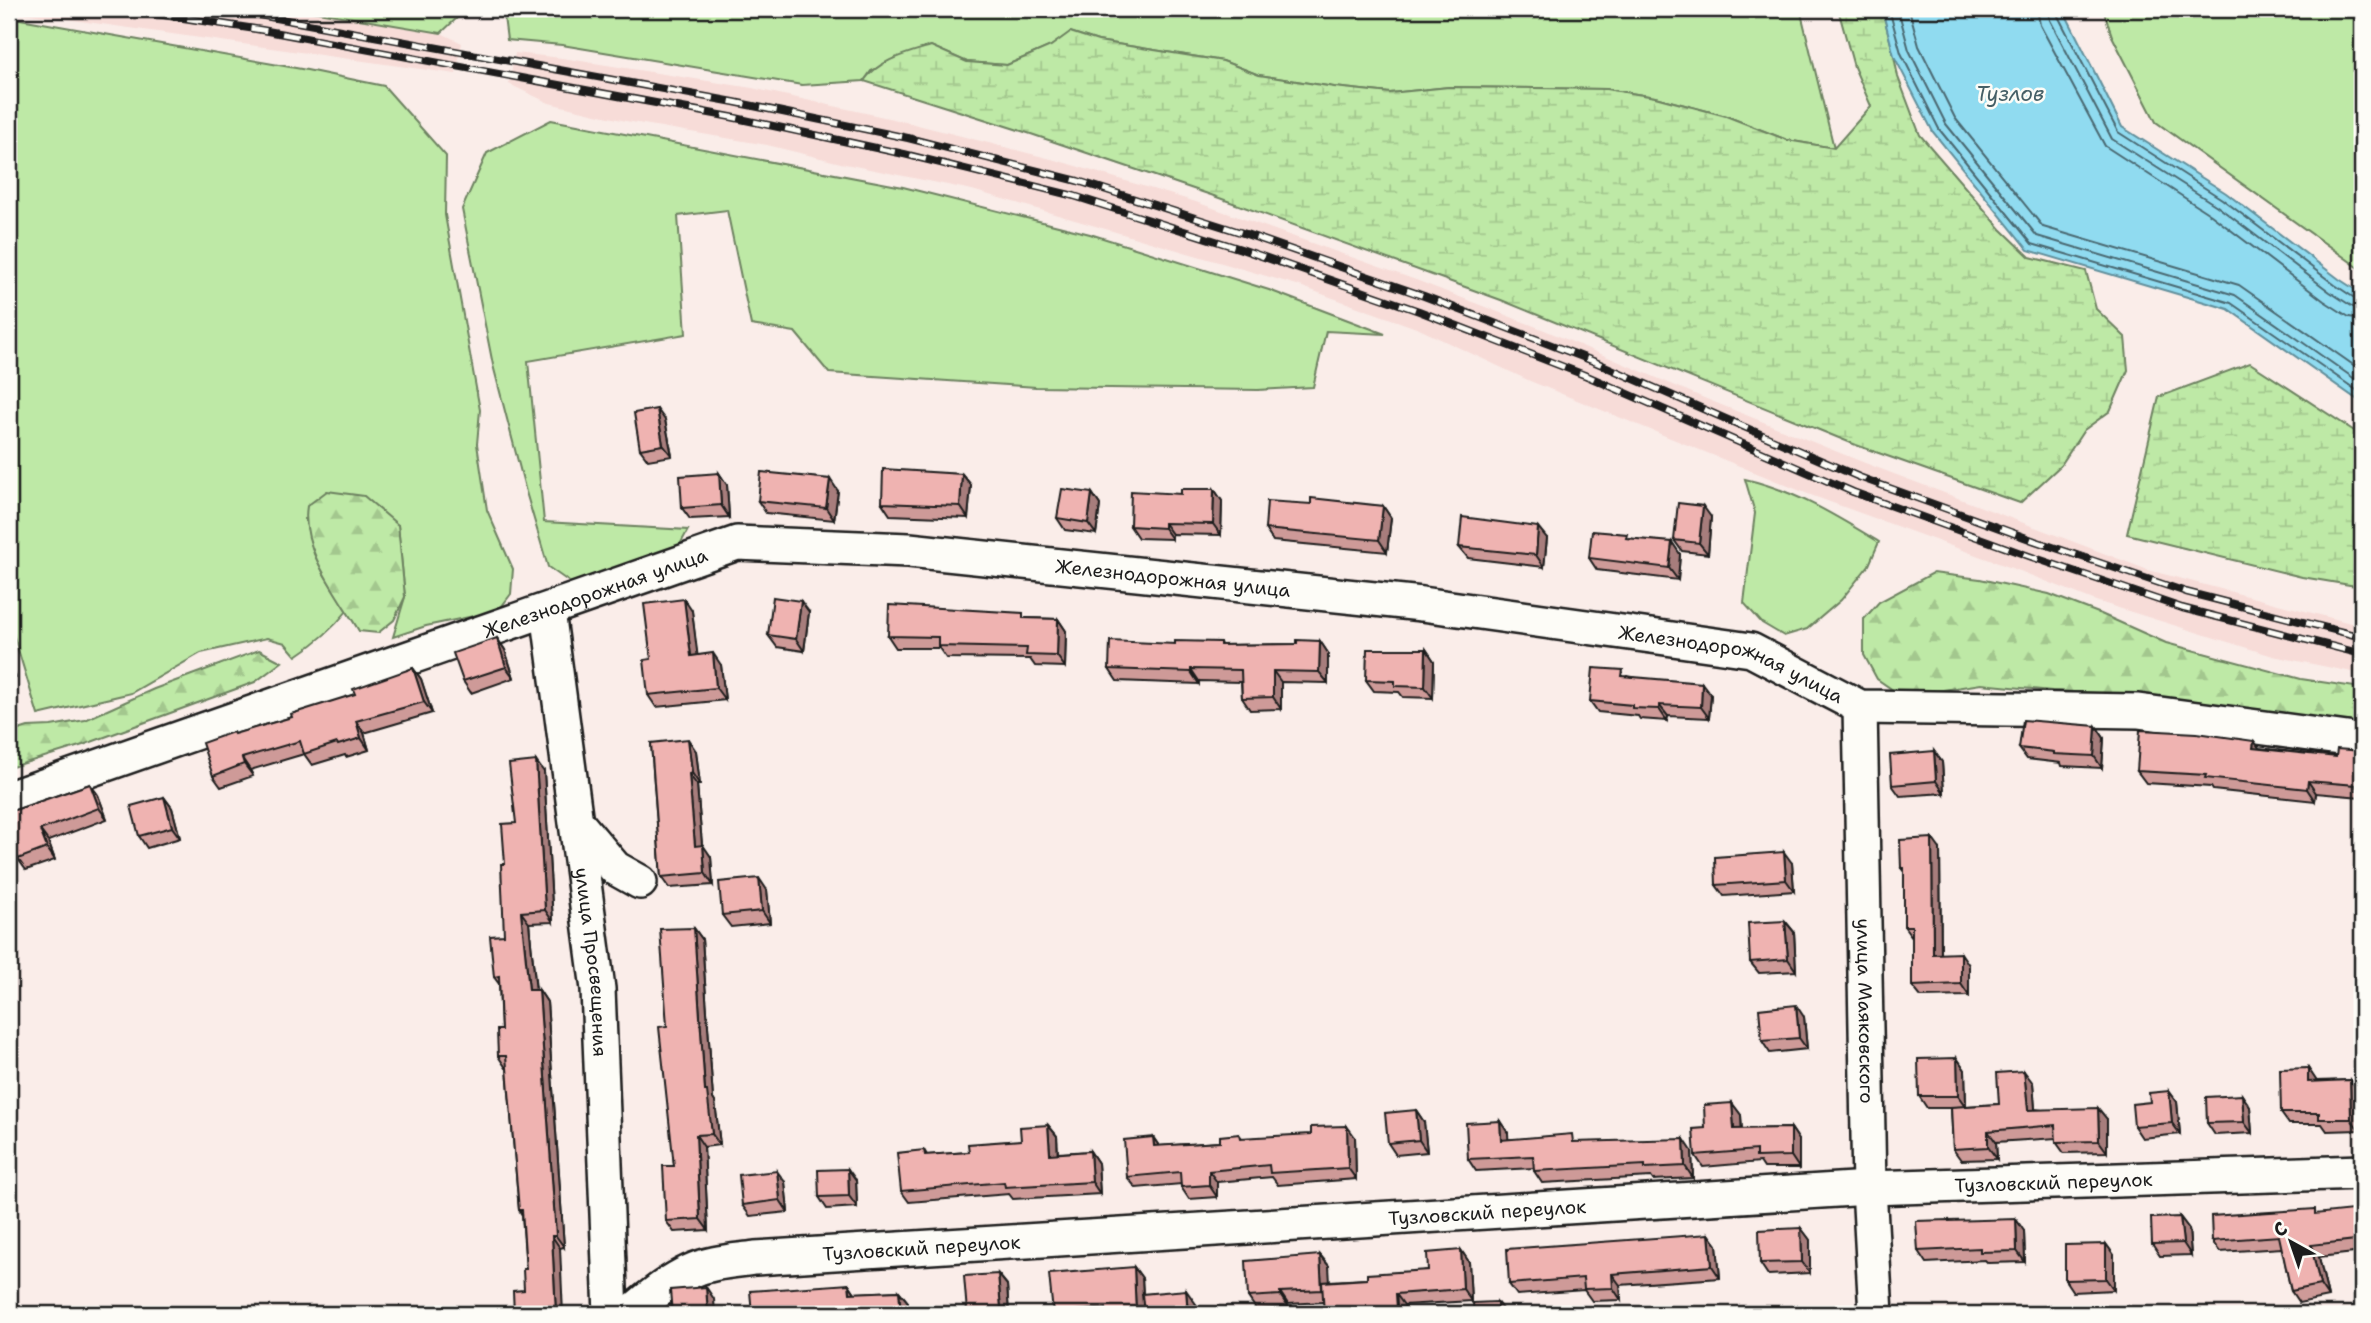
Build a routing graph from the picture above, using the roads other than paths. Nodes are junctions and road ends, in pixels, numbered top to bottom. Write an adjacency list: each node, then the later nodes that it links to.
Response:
1 (548, 611): 2 (street, Железнодорожная улица); 4 (street, Железнодорожная улица); 5 (street, улица Просвещения)
2 (1860, 707): 3 (street, Железнодорожная улица); 8 (street, улица Маяковского)
3 (2362, 741)
4 (9, 798)
5 (577, 823): 6 (street); 9 (street, улица Просвещения)
6 (640, 882)
7 (2362, 1172): 8 (street, Тузловский переулок)
8 (1869, 1188): 10 (street, Тузловский переулок); 11 (street, улица Маяковского)
9 (611, 1314)
10 (629, 1314)
11 (1876, 1314)

